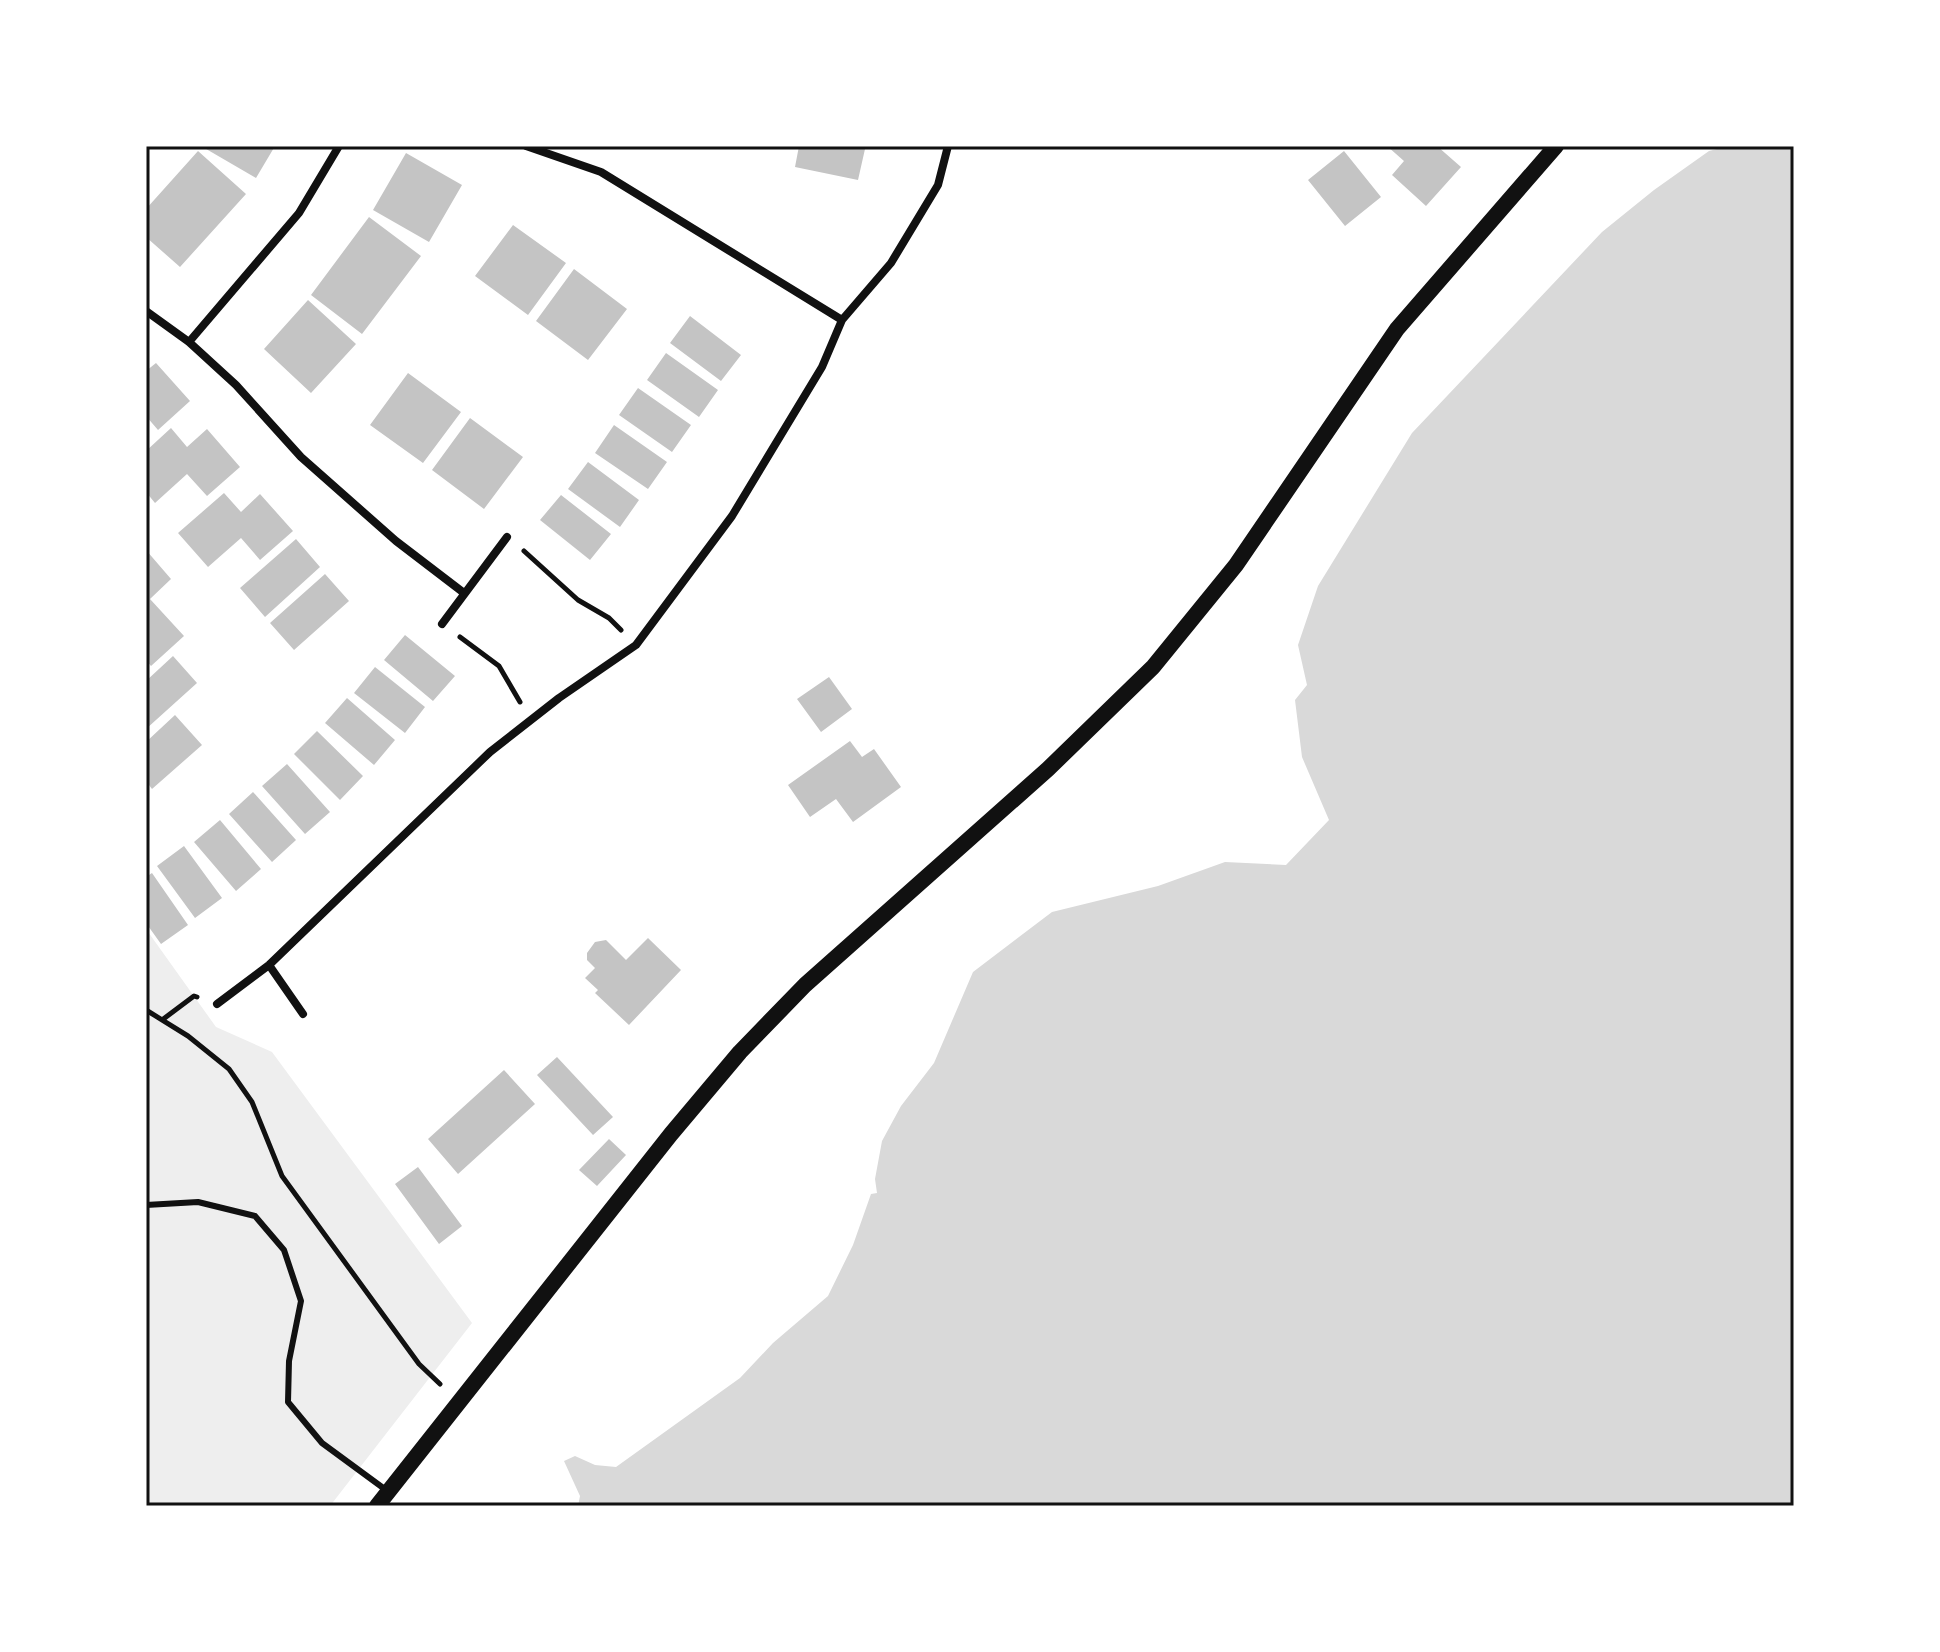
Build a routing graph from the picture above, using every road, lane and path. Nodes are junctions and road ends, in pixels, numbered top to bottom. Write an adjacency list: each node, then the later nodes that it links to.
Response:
1 (339, 146): 7 (street)
2 (526, 146): 6 (street)
3 (948, 146): 6 (street)
4 (1556, 146): 19 (main road)
5 (146, 311): 7 (street)
6 (842, 320): 11 (street)
7 (189, 342): 9 (street)
8 (507, 537): 9 (street); 11 (path)
9 (464, 593): 10 (street)
10 (442, 624): 12 (path)
11 (636, 645): 12 (street)
12 (531, 720): 13 (street)
13 (269, 965): 14 (street); 16 (street)
14 (217, 1004): 17 (path)
15 (146, 1010): 17 (path)
16 (303, 1014)
17 (162, 1020): 19 (path)
18 (146, 1205): 20 (lane)
19 (459, 1400): 20 (main road)
20 (388, 1492): 21 (main road)
21 (377, 1506)

